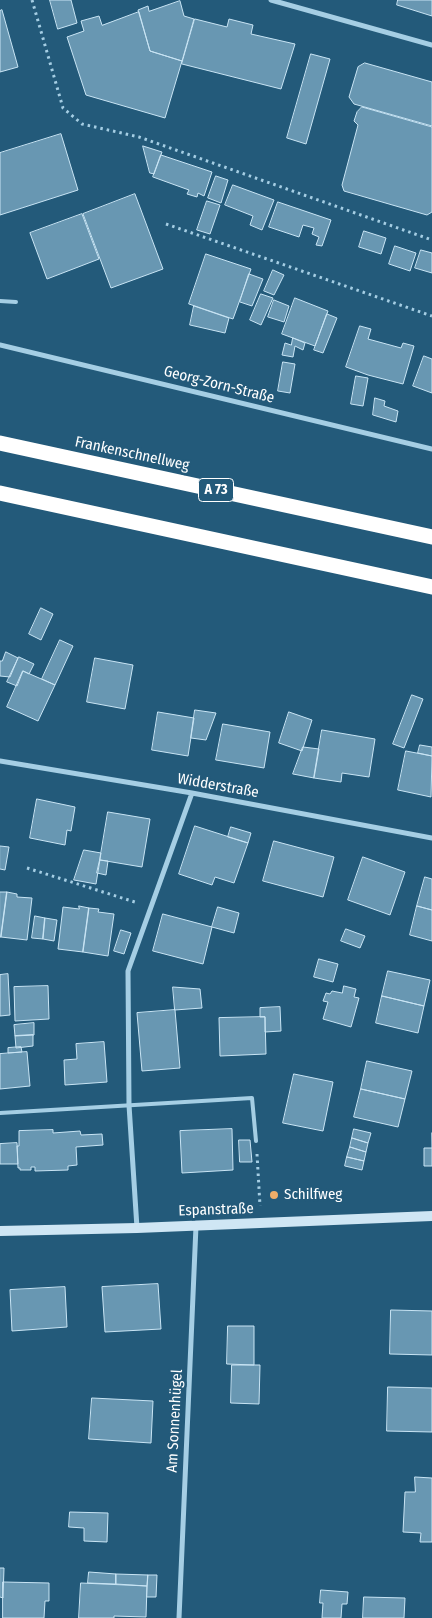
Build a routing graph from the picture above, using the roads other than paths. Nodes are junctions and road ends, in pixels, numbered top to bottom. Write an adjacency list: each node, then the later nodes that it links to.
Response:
1 (271, 0): 2 (street)
2 (432, 45)
3 (0, 301): 4 (lane)
4 (16, 302)
5 (0, 345): 7 (street, Georg-Zorn-Straße)
6 (0, 443): 9 (highway, Frankenschnellweg / A 73)
7 (432, 449)
8 (0, 493): 10 (highway)
9 (432, 537)
10 (432, 587)
11 (0, 761): 12 (street, Widderstraße)
12 (192, 794): 13 (street, Widderstraße); 14 (street)
13 (432, 838)
14 (128, 1105): 15 (lane); 16 (lane); 19 (street)
15 (0, 1113)
16 (256, 1141)
17 (432, 1216): 18 (street, Espanstraße)
18 (196, 1226): 19 (street, Espanstraße); 21 (street, Am Sonnenhügel)
19 (137, 1228): 20 (street, Espanstraße)
20 (0, 1231)
21 (179, 1618)

